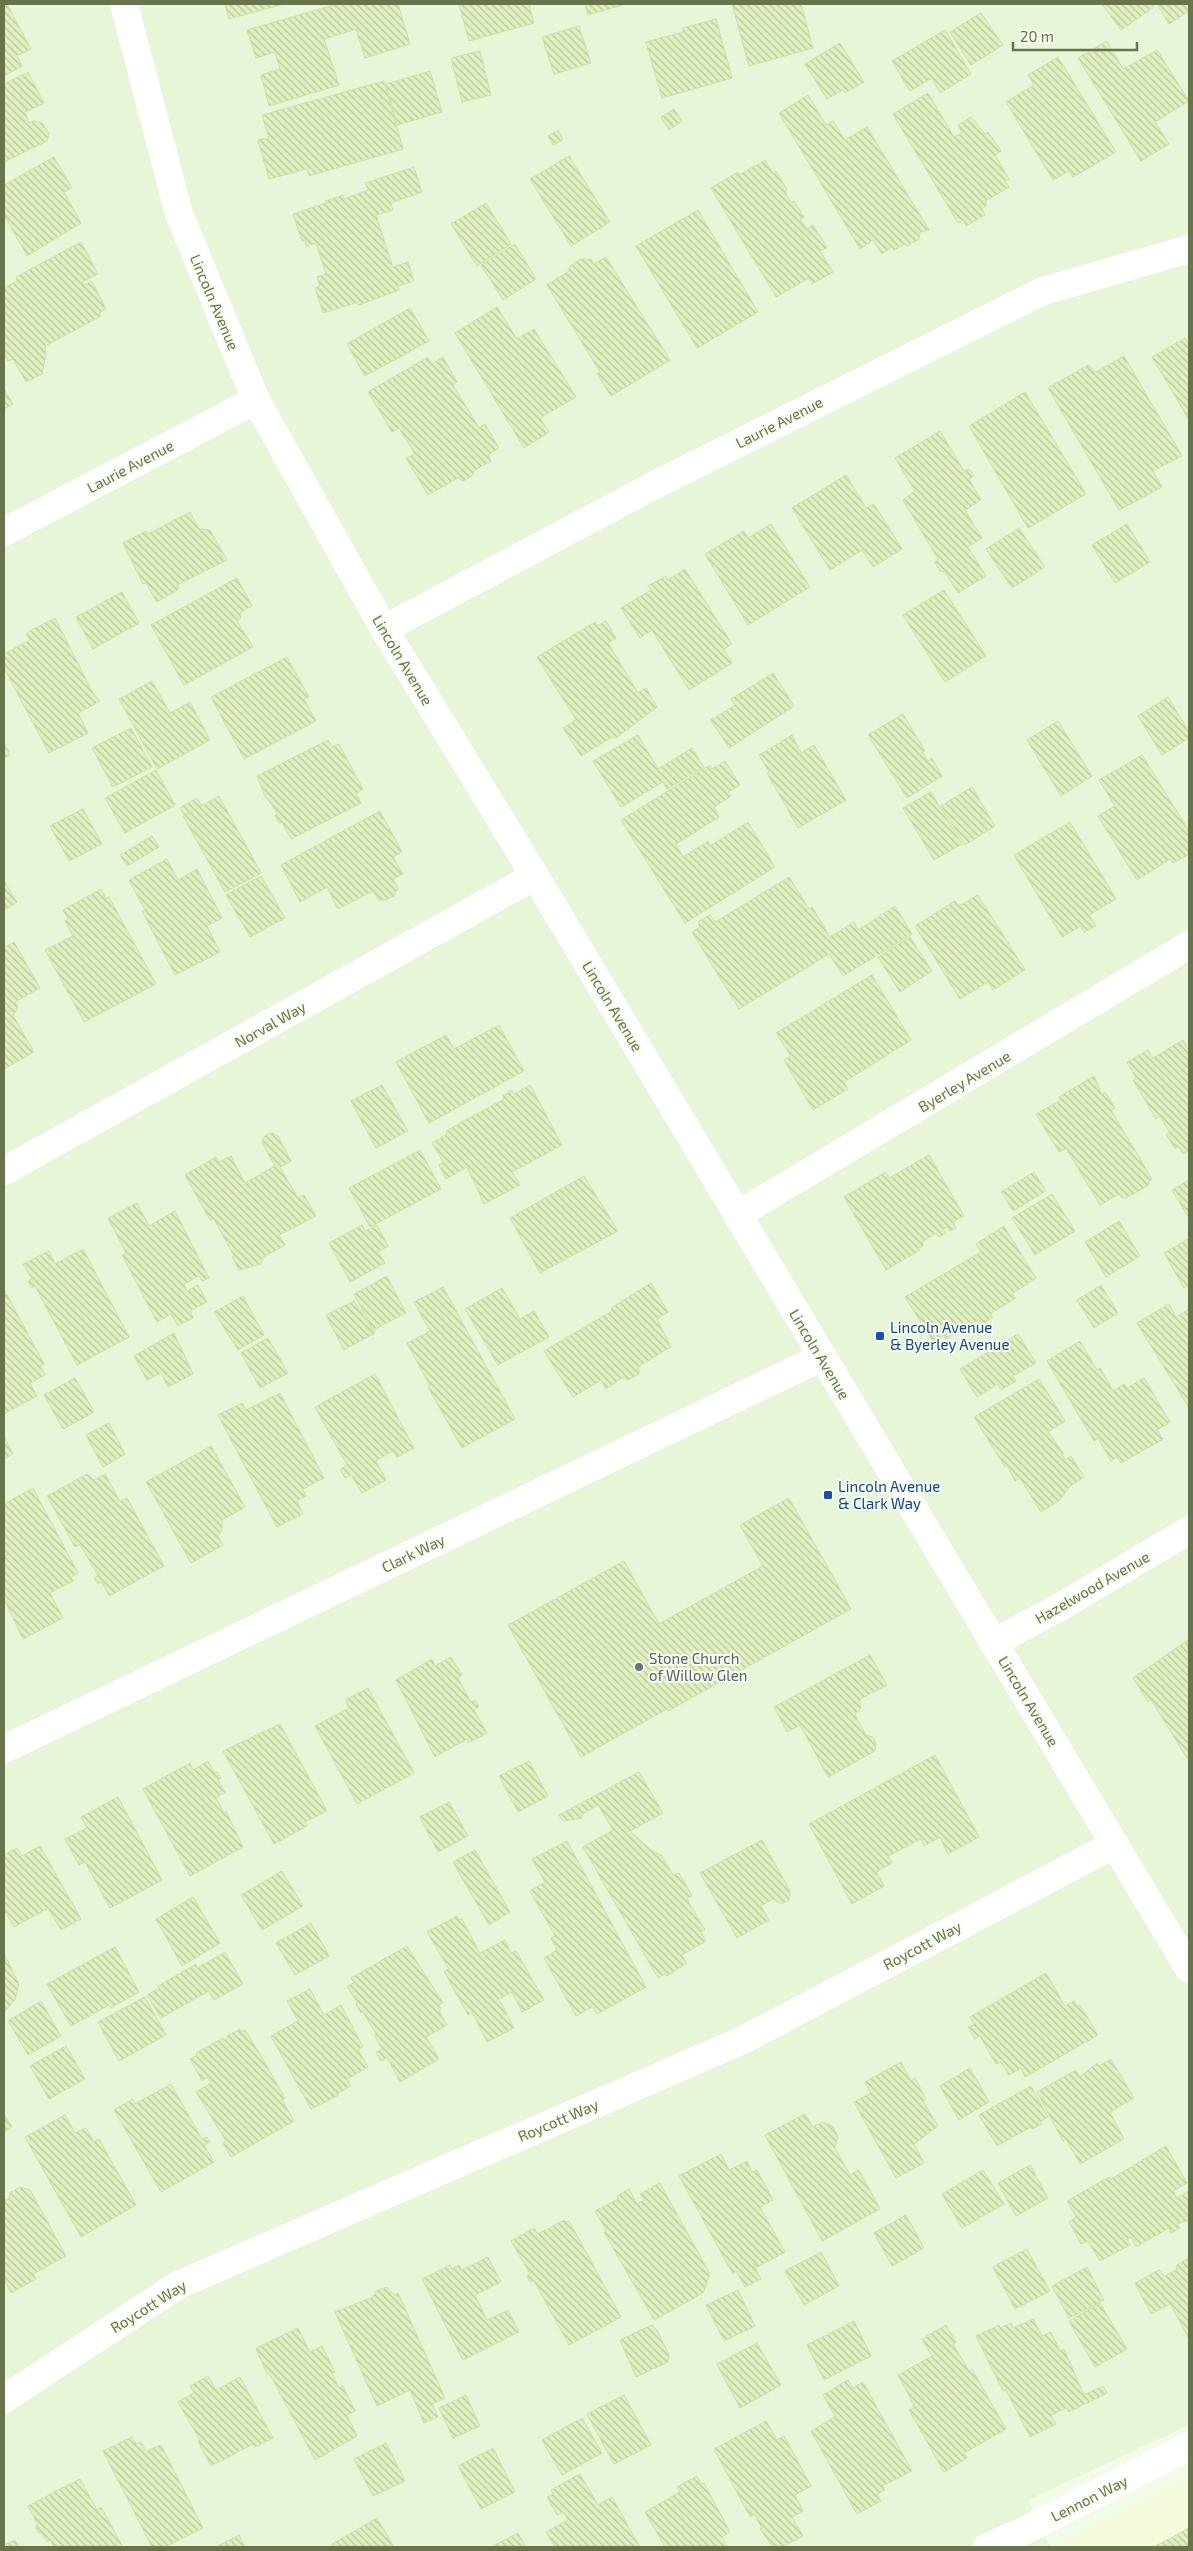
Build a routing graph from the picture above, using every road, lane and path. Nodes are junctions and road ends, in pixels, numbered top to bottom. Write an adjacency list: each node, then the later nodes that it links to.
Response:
1 (124, 4): 3 (street, Lincoln Avenue)
2 (1189, 249): 5 (street, Laurie Avenue)
3 (256, 400): 4 (street, Laurie Avenue); 5 (street, Lincoln Avenue)
4 (4, 532)
5 (384, 630): 6 (street, Lincoln Avenue)
6 (535, 876): 8 (street, Norval Way); 9 (street, Lincoln Avenue)
7 (1189, 946): 9 (street, Byerley Avenue)
8 (4, 1171)
9 (737, 1215): 10 (street, Lincoln Avenue)
10 (822, 1357): 12 (street, Lincoln Avenue); 13 (street, Clark Way)
11 (1189, 1530): 12 (street, Hazelwood Avenue)
12 (993, 1643): 14 (street, Lincoln Avenue)
13 (4, 1749)
14 (1114, 1844): 15 (street, Lincoln Avenue); 16 (street, Roycott Way)
15 (1189, 1969)
16 (4, 2398)
17 (1189, 2446): 18 (street, Lennon Way)
18 (987, 2547)

